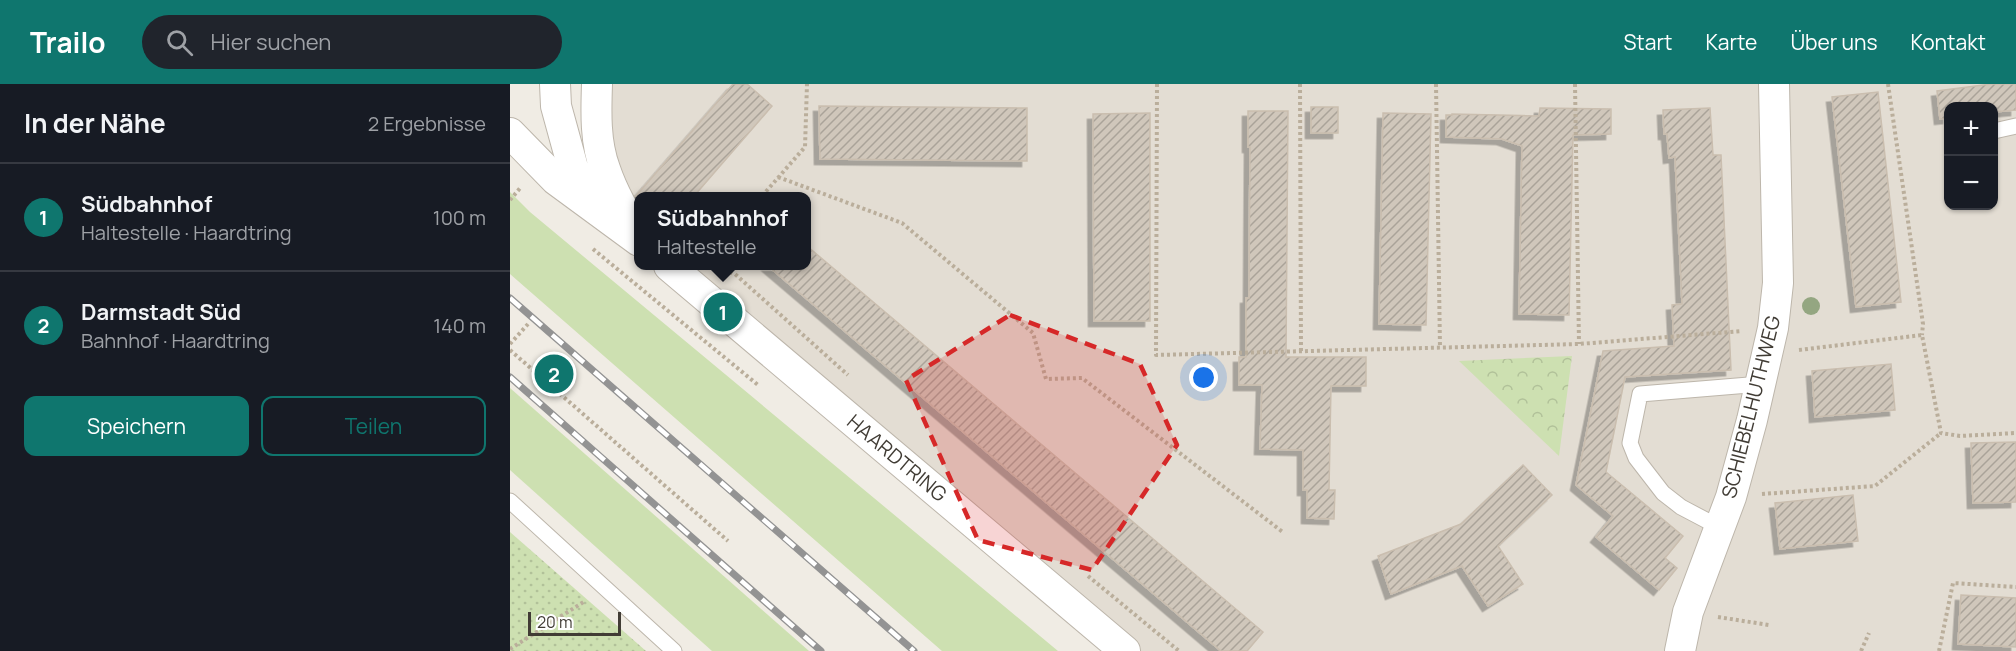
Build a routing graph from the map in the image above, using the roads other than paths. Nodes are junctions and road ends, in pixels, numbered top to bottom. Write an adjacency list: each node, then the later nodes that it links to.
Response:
1 (555, 84): 7 (street)
2 (597, 84): 8 (street)
3 (1774, 84): 11 (street, SCHIEBELHUTHWEG)
4 (2016, 126): 5 (lane)
5 (1998, 130)
6 (510, 133): 7 (street)
7 (610, 221): 9 (street)
8 (634, 230)
9 (634, 236)
10 (674, 270): 15 (street, HAARDTRING)
11 (1761, 384): 13 (street, SCHIEBELHUTHWEG); 13 (lane)
12 (510, 501): 14 (lane)
13 (1719, 527): 16 (street, SCHIEBELHUTHWEG)
14 (674, 651)
15 (1125, 651)
16 (1680, 651)

